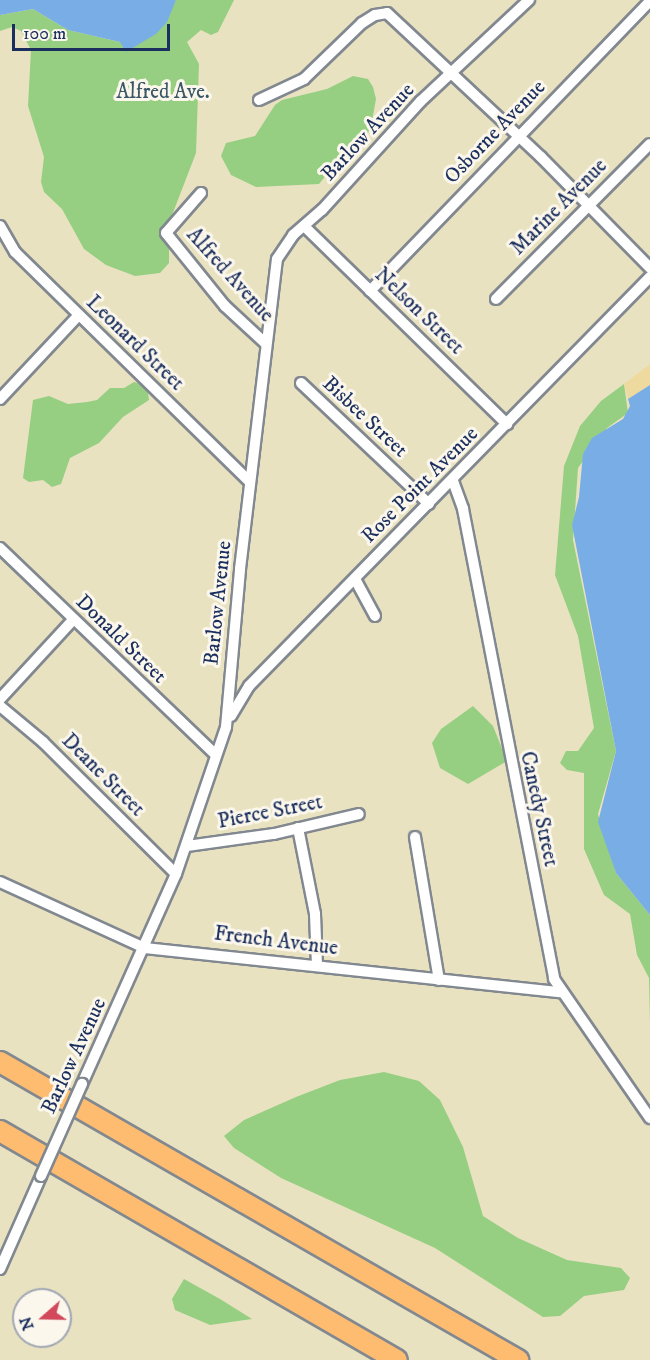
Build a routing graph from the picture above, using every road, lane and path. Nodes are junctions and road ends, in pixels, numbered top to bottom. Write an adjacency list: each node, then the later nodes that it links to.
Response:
1 (529, 0): 3 (street, Barlow Avenue)
2 (650, 1): 5 (street, Osborne Avenue)
3 (450, 75): 4 (street); 5 (street); 10 (street, Barlow Avenue)
4 (259, 100)
5 (518, 136): 8 (street); 13 (street, Osborne Avenue)
6 (650, 144): 8 (street, Marine Avenue)
7 (201, 193): 16 (street, Alfred Avenue)
8 (588, 205): 11 (street); 14 (street, Marine Avenue)
9 (0, 226): 15 (street, Leonard Street)
10 (304, 226): 13 (street, Nelson Street); 16 (street, Barlow Avenue)
11 (650, 268)
12 (650, 277): 19 (street, Rose Point Avenue)
13 (370, 291): 19 (street, Nelson Street)
14 (496, 299)
15 (79, 315): 18 (street); 21 (street, Leonard Street)
16 (265, 343): 21 (street, Barlow Avenue)
17 (301, 383): 22 (street, Bisbee Street)
18 (0, 399)
19 (507, 424): 20 (street, Rose Point Avenue)
20 (453, 481): 22 (street, Rose Point Avenue); 40 (street, Canedy Street)
21 (250, 482): 29 (street, Barlow Avenue)
22 (429, 504): 24 (street, Rose Point Avenue)
23 (0, 548): 26 (street, Donald Street)
24 (355, 579): 25 (street); 29 (street, Rose Point Avenue)
25 (375, 616)
26 (73, 620): 27 (street); 30 (street, Donald Street)
27 (0, 699)
28 (0, 706): 35 (street, Deane Street)
29 (226, 728): 30 (street, Barlow Avenue)
30 (216, 754): 34 (street, Barlow Avenue)
31 (359, 814): 32 (street, Pierce Street)
32 (298, 828): 34 (street, Pierce Street); 38 (street)
33 (415, 837): 39 (street)
34 (187, 846): 35 (street, Barlow Avenue)
35 (176, 874): 37 (street, Barlow Avenue)
36 (0, 882): 37 (street, French Avenue)
37 (146, 948): 38 (street, French Avenue); 44 (street, Barlow Avenue, bridge)
38 (317, 965): 39 (street, French Avenue)
39 (439, 980): 40 (street, French Avenue)
40 (560, 992): 42 (street, Canedy Street)
41 (0, 1062): 46 (highway)
42 (650, 1118)
43 (0, 1131): 45 (highway)
44 (0, 1269)
45 (397, 1360)
46 (518, 1360)

